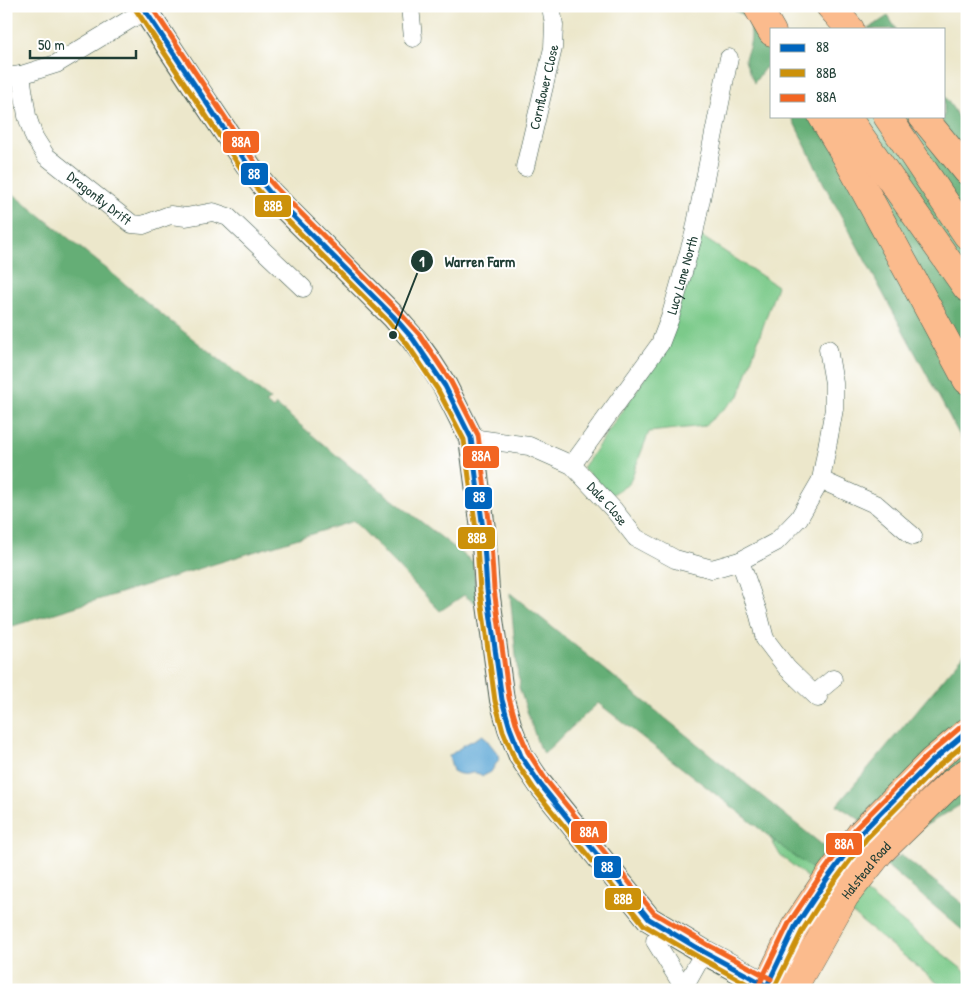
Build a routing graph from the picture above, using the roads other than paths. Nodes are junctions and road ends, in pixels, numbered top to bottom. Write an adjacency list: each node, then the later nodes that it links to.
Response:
1 (410, 6): 12 (street)
2 (551, 6): 19 (street, Cornflower Close)
3 (757, 6): 11 (main road)
4 (769, 6): 8 (main road)
5 (814, 6): 9 (main road)
6 (830, 6): 10 (main road)
7 (143, 9): 14 (street); 26 (street)
8 (784, 28)
9 (828, 28)
10 (849, 28)
11 (770, 29)
12 (413, 38)
13 (729, 58): 27 (street, Lucy Lane North)
14 (14, 76): 22 (street, Dragonfly Drift)
15 (823, 118): 25 (main road)
16 (847, 118): 23 (main road)
17 (888, 118): 21 (main road)
18 (924, 118): 20 (main road)
19 (525, 167)
20 (967, 171)
21 (967, 235)
22 (303, 288)
23 (967, 288)
24 (828, 348): 28 (street, Dale Close)
25 (967, 380)
26 (471, 438): 27 (street, Dale Close); 35 (street)
27 (572, 465): 30 (street, Dale Close)
28 (822, 480): 29 (street); 30 (street, Dale Close)
29 (913, 536)
30 (740, 561): 31 (street)
31 (833, 679)
32 (967, 732): 36 (main road, Halstead Road)
33 (967, 772): 36 (main road, Halstead Road)
34 (655, 942): 37 (street)
35 (704, 952): 36 (street); 37 (street)
36 (775, 988)
37 (684, 989)

